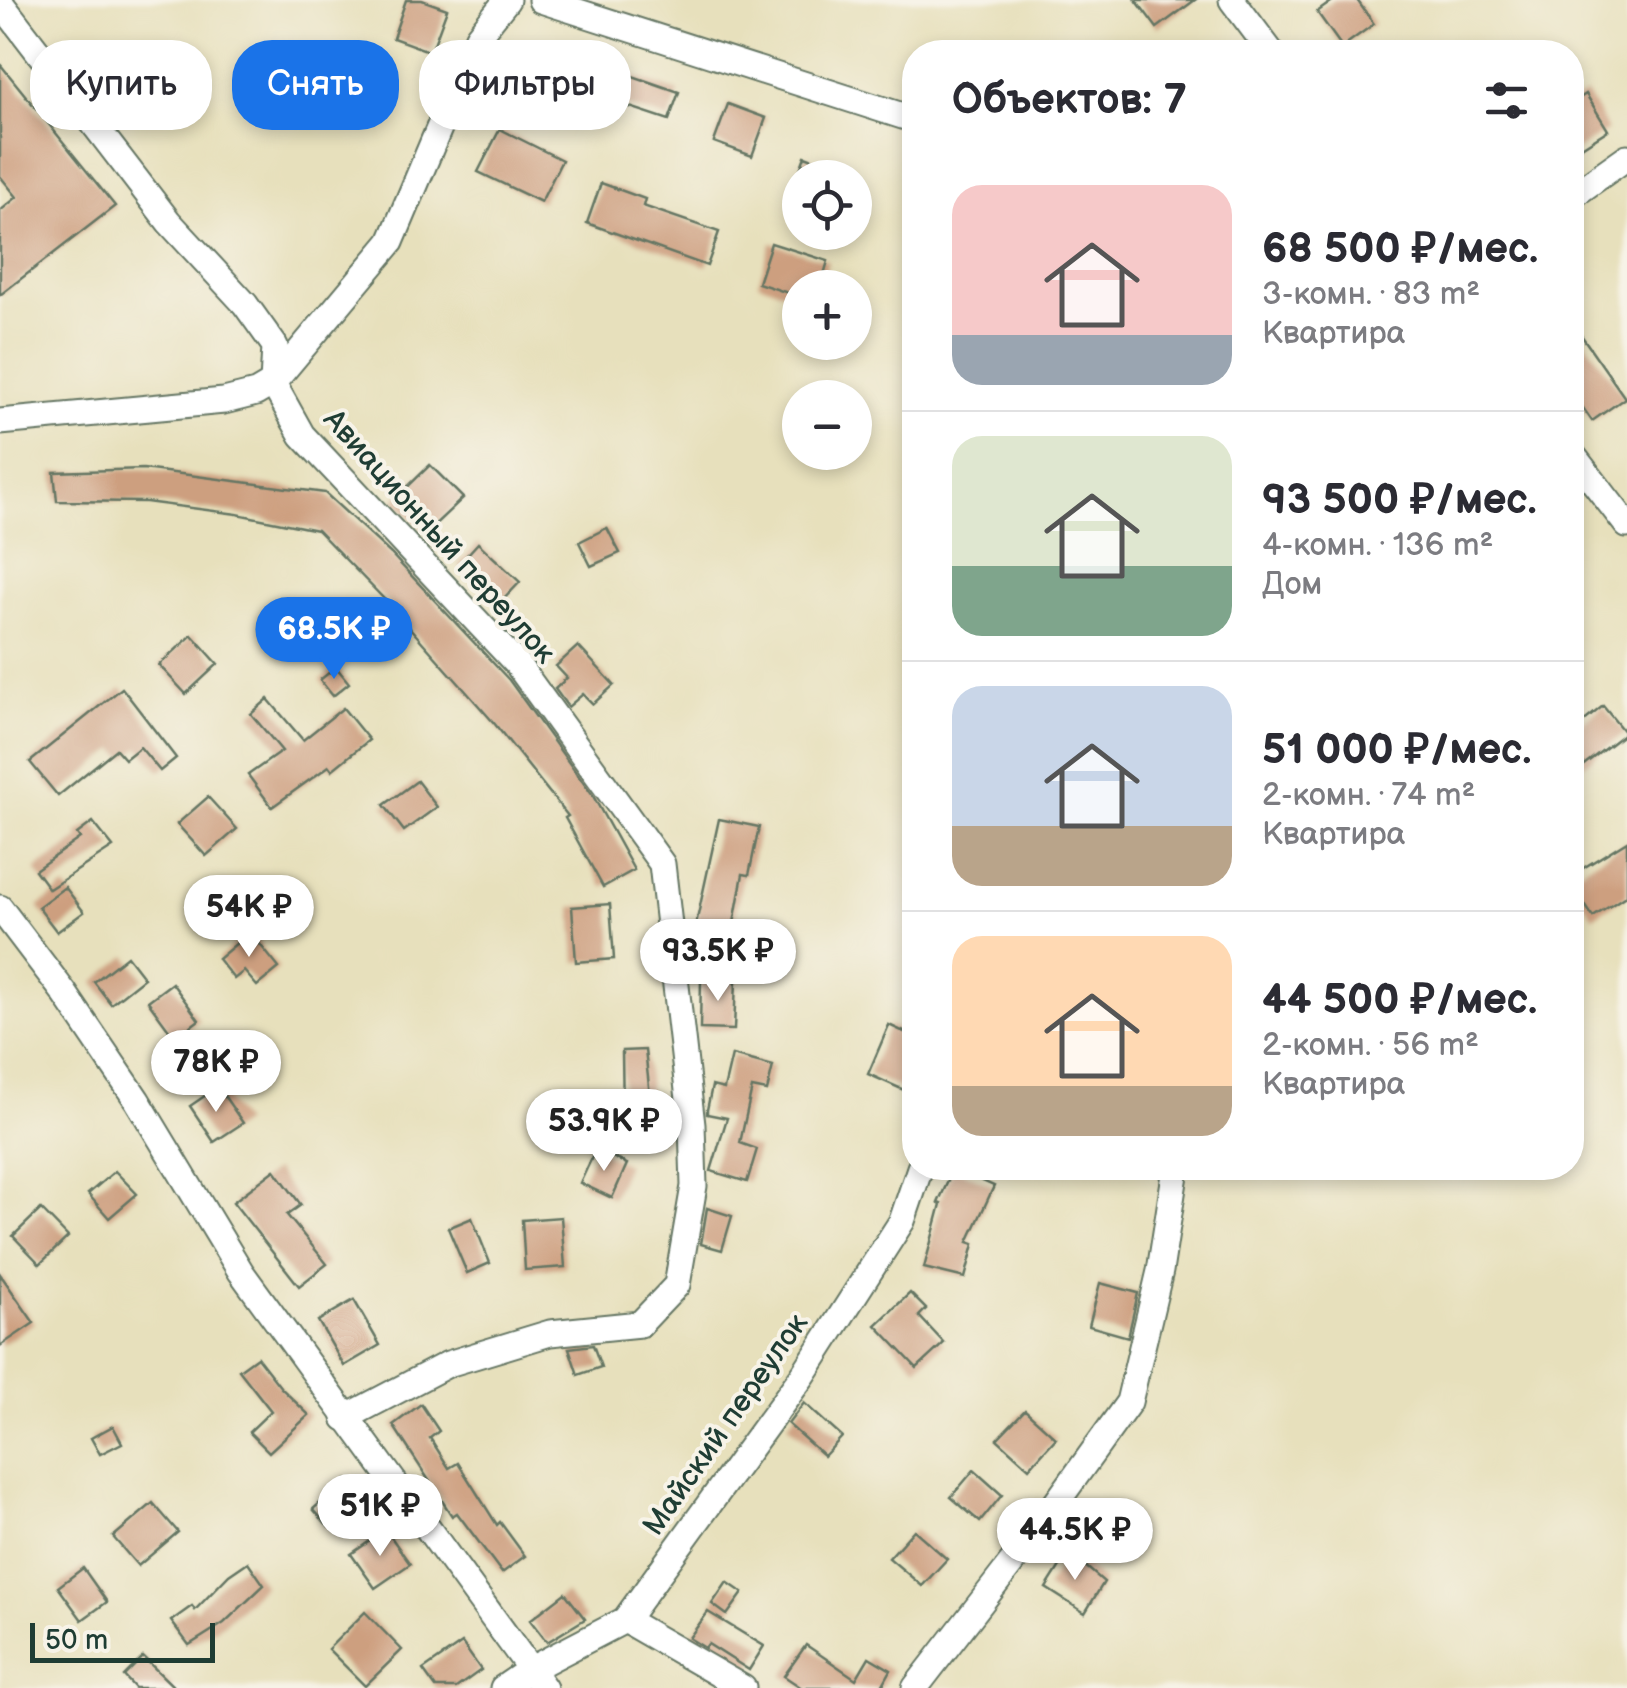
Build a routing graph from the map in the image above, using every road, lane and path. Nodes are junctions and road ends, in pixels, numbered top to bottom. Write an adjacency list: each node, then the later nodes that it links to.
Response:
1 (507, 0): 9 (street)
2 (540, 0): 6 (street)
3 (0, 2): 9 (street, Авиационный переулок)
4 (1240, 3): 5 (street)
5 (1263, 40)
6 (902, 116)
7 (1627, 157): 8 (street)
8 (1584, 187)
9 (273, 383): 10 (street); 16 (street, Авиационный переулок)
10 (0, 422)
11 (1584, 469): 12 (street)
12 (1627, 525)
13 (0, 908): 16 (street)
14 (916, 1180): 17 (street, Майский переулок)
15 (1174, 1180): 21 (street)
16 (345, 1418): 18 (street)
17 (626, 1620): 18 (street, Майский переулок); 20 (street)
18 (538, 1679): 19 (street, Майский переулок)
19 (503, 1688)
20 (743, 1688)
21 (915, 1688)

